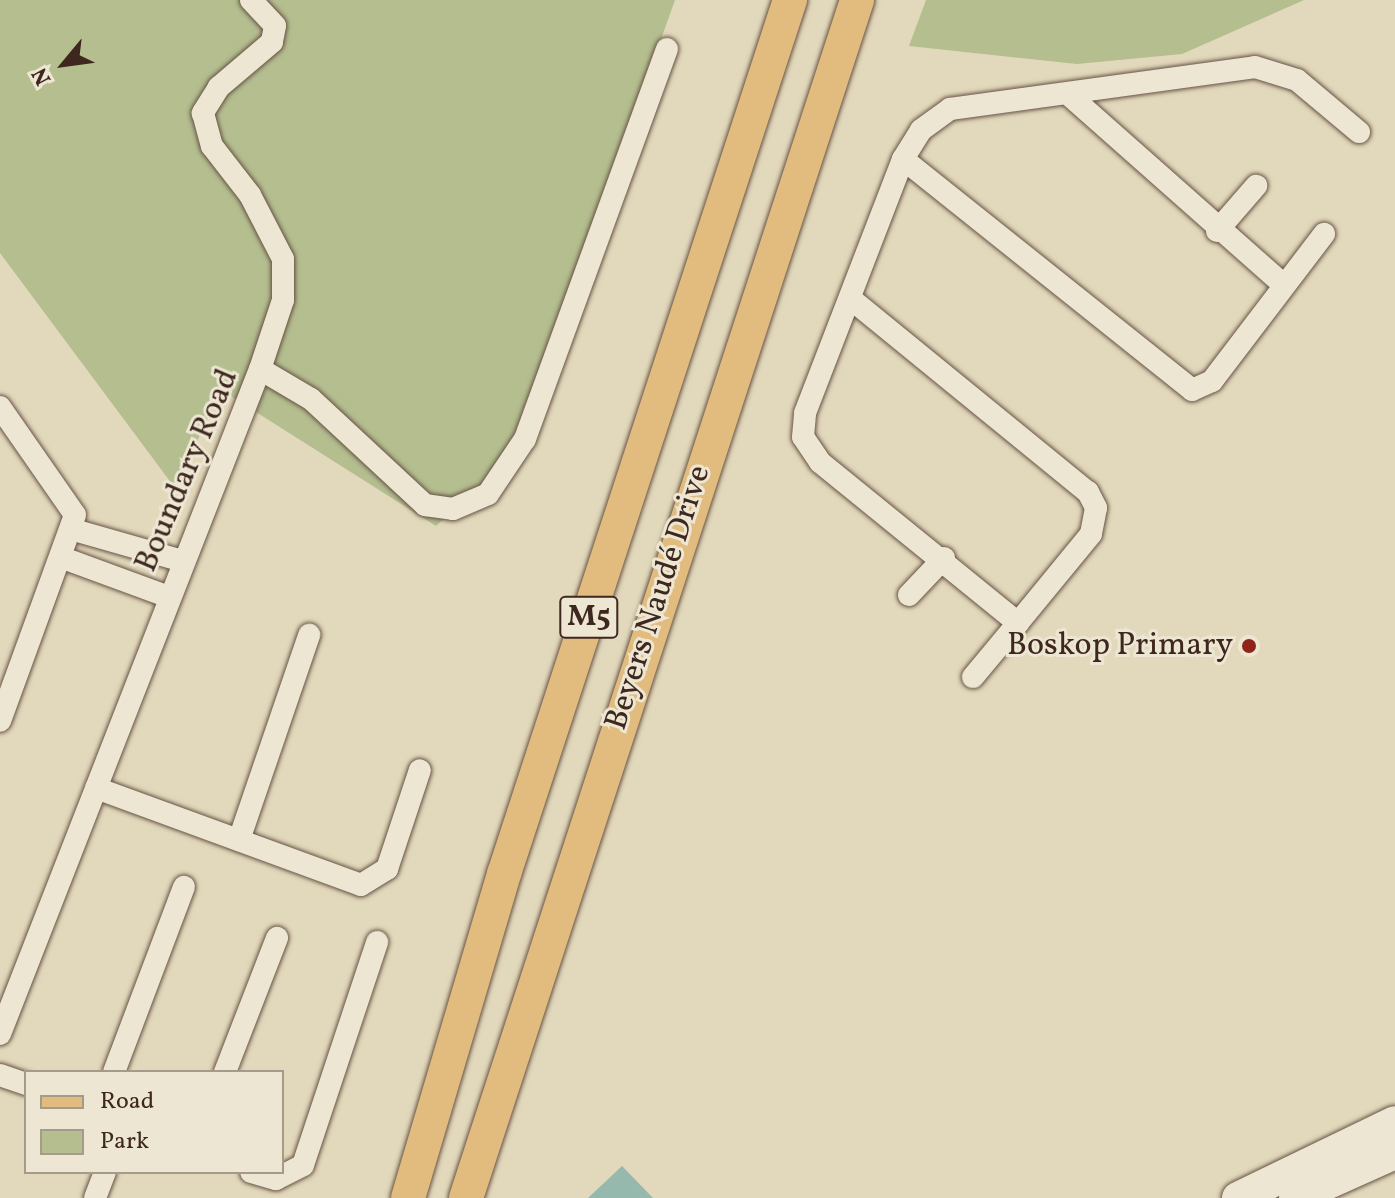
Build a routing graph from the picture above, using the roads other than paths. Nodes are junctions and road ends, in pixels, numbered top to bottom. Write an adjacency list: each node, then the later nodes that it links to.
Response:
1 (251, 0): 13 (street)
2 (790, 0): 41 (main road, Beyers Naudé Drive / M5)
3 (857, 0): 42 (main road, Beyers Naudé Drive / M5)
4 (667, 49): 13 (street, Boundary Road)
5 (1068, 94): 6 (street); 7 (street); 9 (street)
6 (1359, 132)
7 (903, 159): 11 (street); 12 (street)
8 (1256, 186): 9 (street)
9 (1217, 231): 11 (street)
10 (1324, 234): 11 (street)
11 (1283, 284)
12 (851, 299): 17 (street); 21 (street)
13 (260, 369): 18 (street, Boundary Road)
14 (0, 407): 15 (street)
15 (74, 530): 16 (street); 18 (street)
16 (63, 558): 20 (street); 24 (street)
17 (944, 558): 19 (street); 21 (street)
18 (183, 561): 20 (street, Boundary Road)
19 (909, 595)
20 (169, 597): 26 (street, Boundary Road)
21 (1018, 623): 23 (street)
22 (309, 635): 27 (street)
23 (973, 677)
24 (0, 721)
25 (420, 770): 27 (street)
26 (96, 788): 27 (street); 31 (street, Boundary Road)
27 (239, 840)
28 (184, 887): 32 (street)
29 (277, 938): 33 (street)
30 (377, 942): 39 (street)
31 (0, 1034)
32 (115, 1070)
33 (226, 1070)
34 (0, 1075): 35 (street)
35 (24, 1083)
36 (1395, 1122): 43 (street)
37 (1395, 1153): 44 (street)
38 (104, 1174): 40 (street)
39 (258, 1174)
40 (95, 1198)
41 (408, 1198)
42 (466, 1198)
43 (1238, 1198)
44 (1295, 1198)

